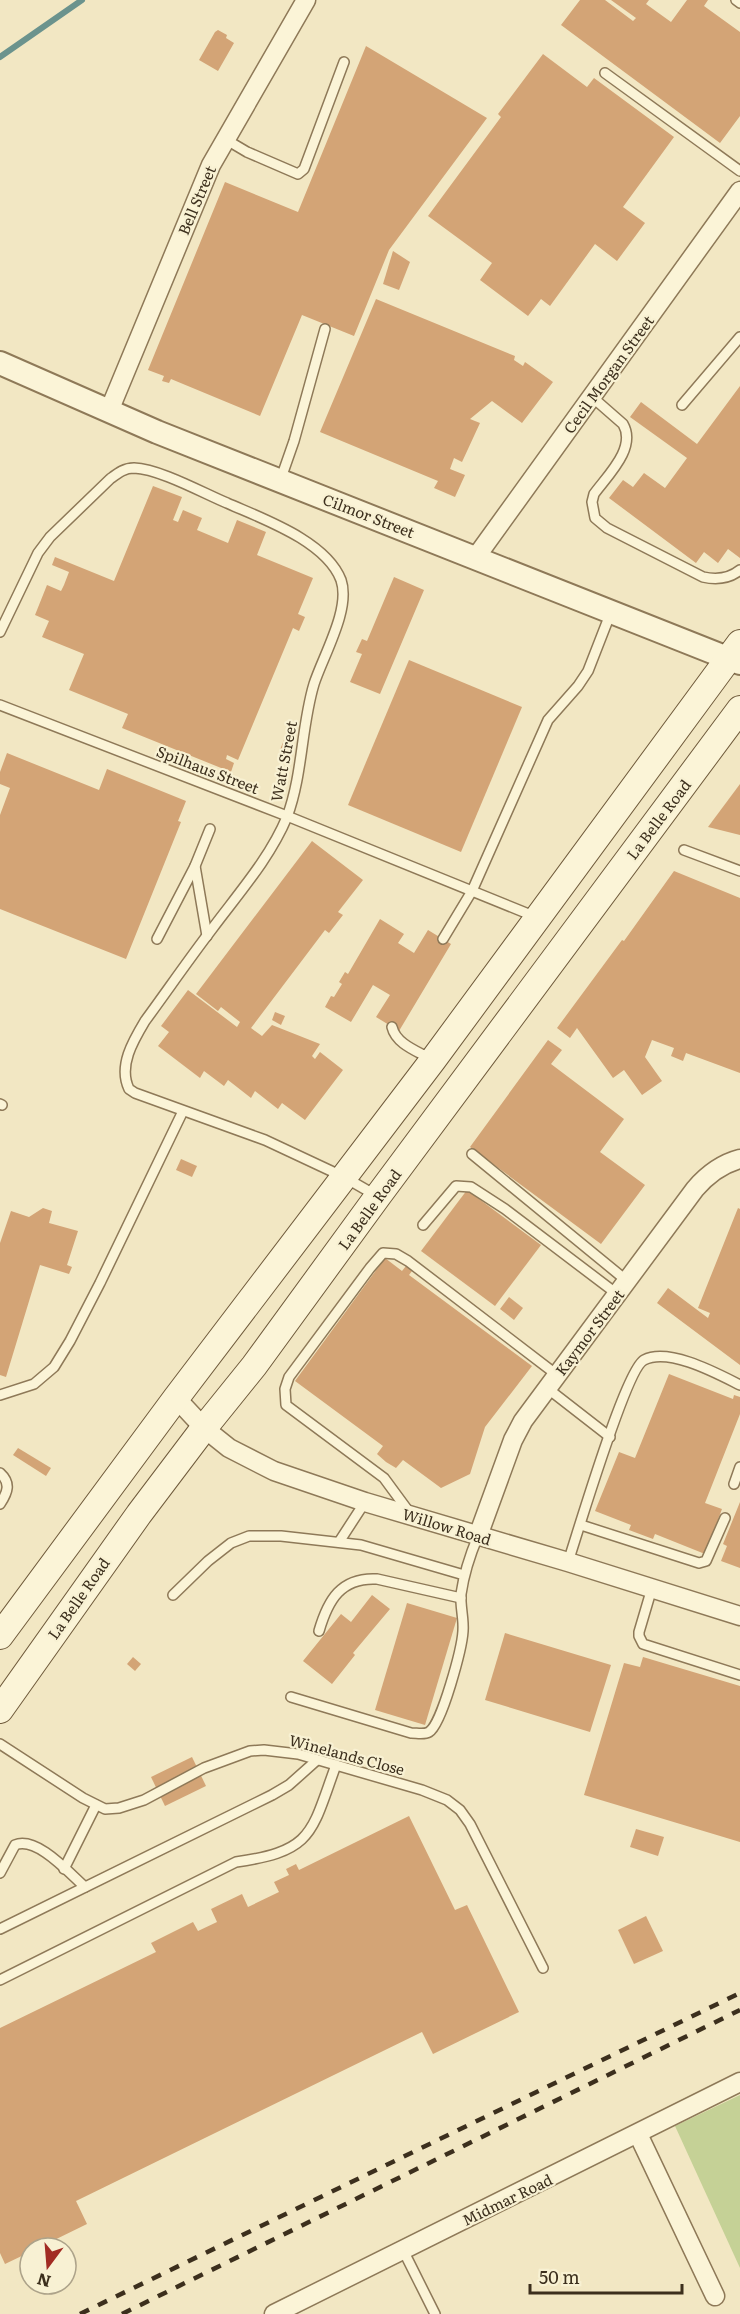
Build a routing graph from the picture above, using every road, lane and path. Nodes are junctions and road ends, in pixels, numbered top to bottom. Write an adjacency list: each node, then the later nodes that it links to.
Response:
1 (306, 0): 6 (street, Bell Street)
2 (736, 0): 3 (lane)
3 (740, 3)
4 (344, 62): 6 (lane)
5 (605, 73): 7 (lane)
6 (225, 139): 14 (street, Bell Street)
7 (740, 171)
8 (740, 191): 12 (street, Cecil Morgan Street)
9 (325, 329): 15 (lane)
10 (740, 337): 13 (lane)
11 (0, 363): 14 (street, Cilmor Street)
12 (591, 396): 16 (street, Cecil Morgan Street); 17 (lane)
13 (682, 405)
14 (109, 411): 15 (street, Cilmor Street)
15 (280, 481): 16 (street, Cilmor Street)
16 (476, 557): 18 (street, Cilmor Street)
17 (740, 570)
18 (611, 611): 20 (street, Cilmor Street); 28 (lane)
19 (0, 632): 23 (lane, Watt Street)
20 (736, 655): 29 (main road)
21 (0, 705): 23 (lane, Spilhaus Street)
22 (740, 709): 39 (main road, La Belle Road)
23 (287, 816): 28 (lane, Spilhaus Street); 30 (lane, Watt Street)
24 (210, 829): 26 (lane)
25 (684, 850): 27 (lane)
26 (195, 866): 30 (lane); 31 (lane)
27 (740, 871)
28 (472, 891): 29 (lane, Spilhaus Street); 32 (lane)
29 (538, 918): 34 (main road)
30 (207, 936): 35 (lane, Watt Street)
31 (158, 939)
32 (443, 939)
33 (392, 1027): 34 (lane)
34 (433, 1060): 38 (main road)
35 (183, 1111): 38 (lane, Watt Street); 44 (lane)
36 (472, 1154): 41 (lane)
37 (740, 1159): 41 (street, Kaymor Street)
38 (344, 1177): 39 (lane, Watt Street); 45 (main road)
39 (378, 1196): 46 (main road, La Belle Road)
40 (423, 1225): 41 (lane)
41 (622, 1288): 42 (street, Kaymor Street)
42 (552, 1382): 47 (lane); 53 (lane); 56 (street, Kaymor Street)
43 (740, 1385): 47 (lane)
44 (0, 1395)
45 (176, 1398): 46 (street, Willow Road); 65 (main road)
46 (204, 1428): 51 (street, Willow Road); 68 (main road, La Belle Road)
47 (610, 1437): 55 (lane)
48 (740, 1467): 50 (lane)
49 (0, 1473): 52 (lane)
50 (734, 1484)
51 (365, 1502): 53 (street, Willow Road); 57 (lane)
52 (0, 1504)
53 (412, 1516): 56 (street, Willow Road)
54 (725, 1518): 55 (lane)
55 (581, 1525): 58 (lane)
56 (478, 1536): 58 (street, Willow Road); 59 (lane)
57 (339, 1542): 59 (lane); 61 (lane)
58 (568, 1562): 60 (street, Willow Road)
59 (464, 1575): 62 (lane)
60 (652, 1588): 63 (street, Willow Road); 66 (lane)
61 (173, 1594)
62 (461, 1598): 64 (lane); 67 (lane)
63 (740, 1616)
64 (319, 1631)
65 (0, 1636)
66 (740, 1675)
67 (291, 1697)
68 (0, 1710)
69 (0, 1744): 72 (lane, Winelands Close)
70 (316, 1760): 71 (lane, Winelands Close); 72 (lane, Winelands Close); 75 (lane)
71 (336, 1766): 77 (lane, Winelands Close); 78 (lane)
72 (96, 1805): 73 (lane)
73 (64, 1869): 74 (lane); 75 (lane)
74 (0, 1873)
75 (85, 1887): 76 (lane)
76 (0, 1929)
77 (543, 1968)
78 (0, 1980)
79 (740, 2082): 80 (street, Midmar Road)
80 (638, 2134): 81 (street, Midmar Road); 82 (street)
81 (403, 2250): 83 (street, Midmar Road); 84 (lane)
82 (715, 2296)
83 (274, 2314)
84 (435, 2314)

